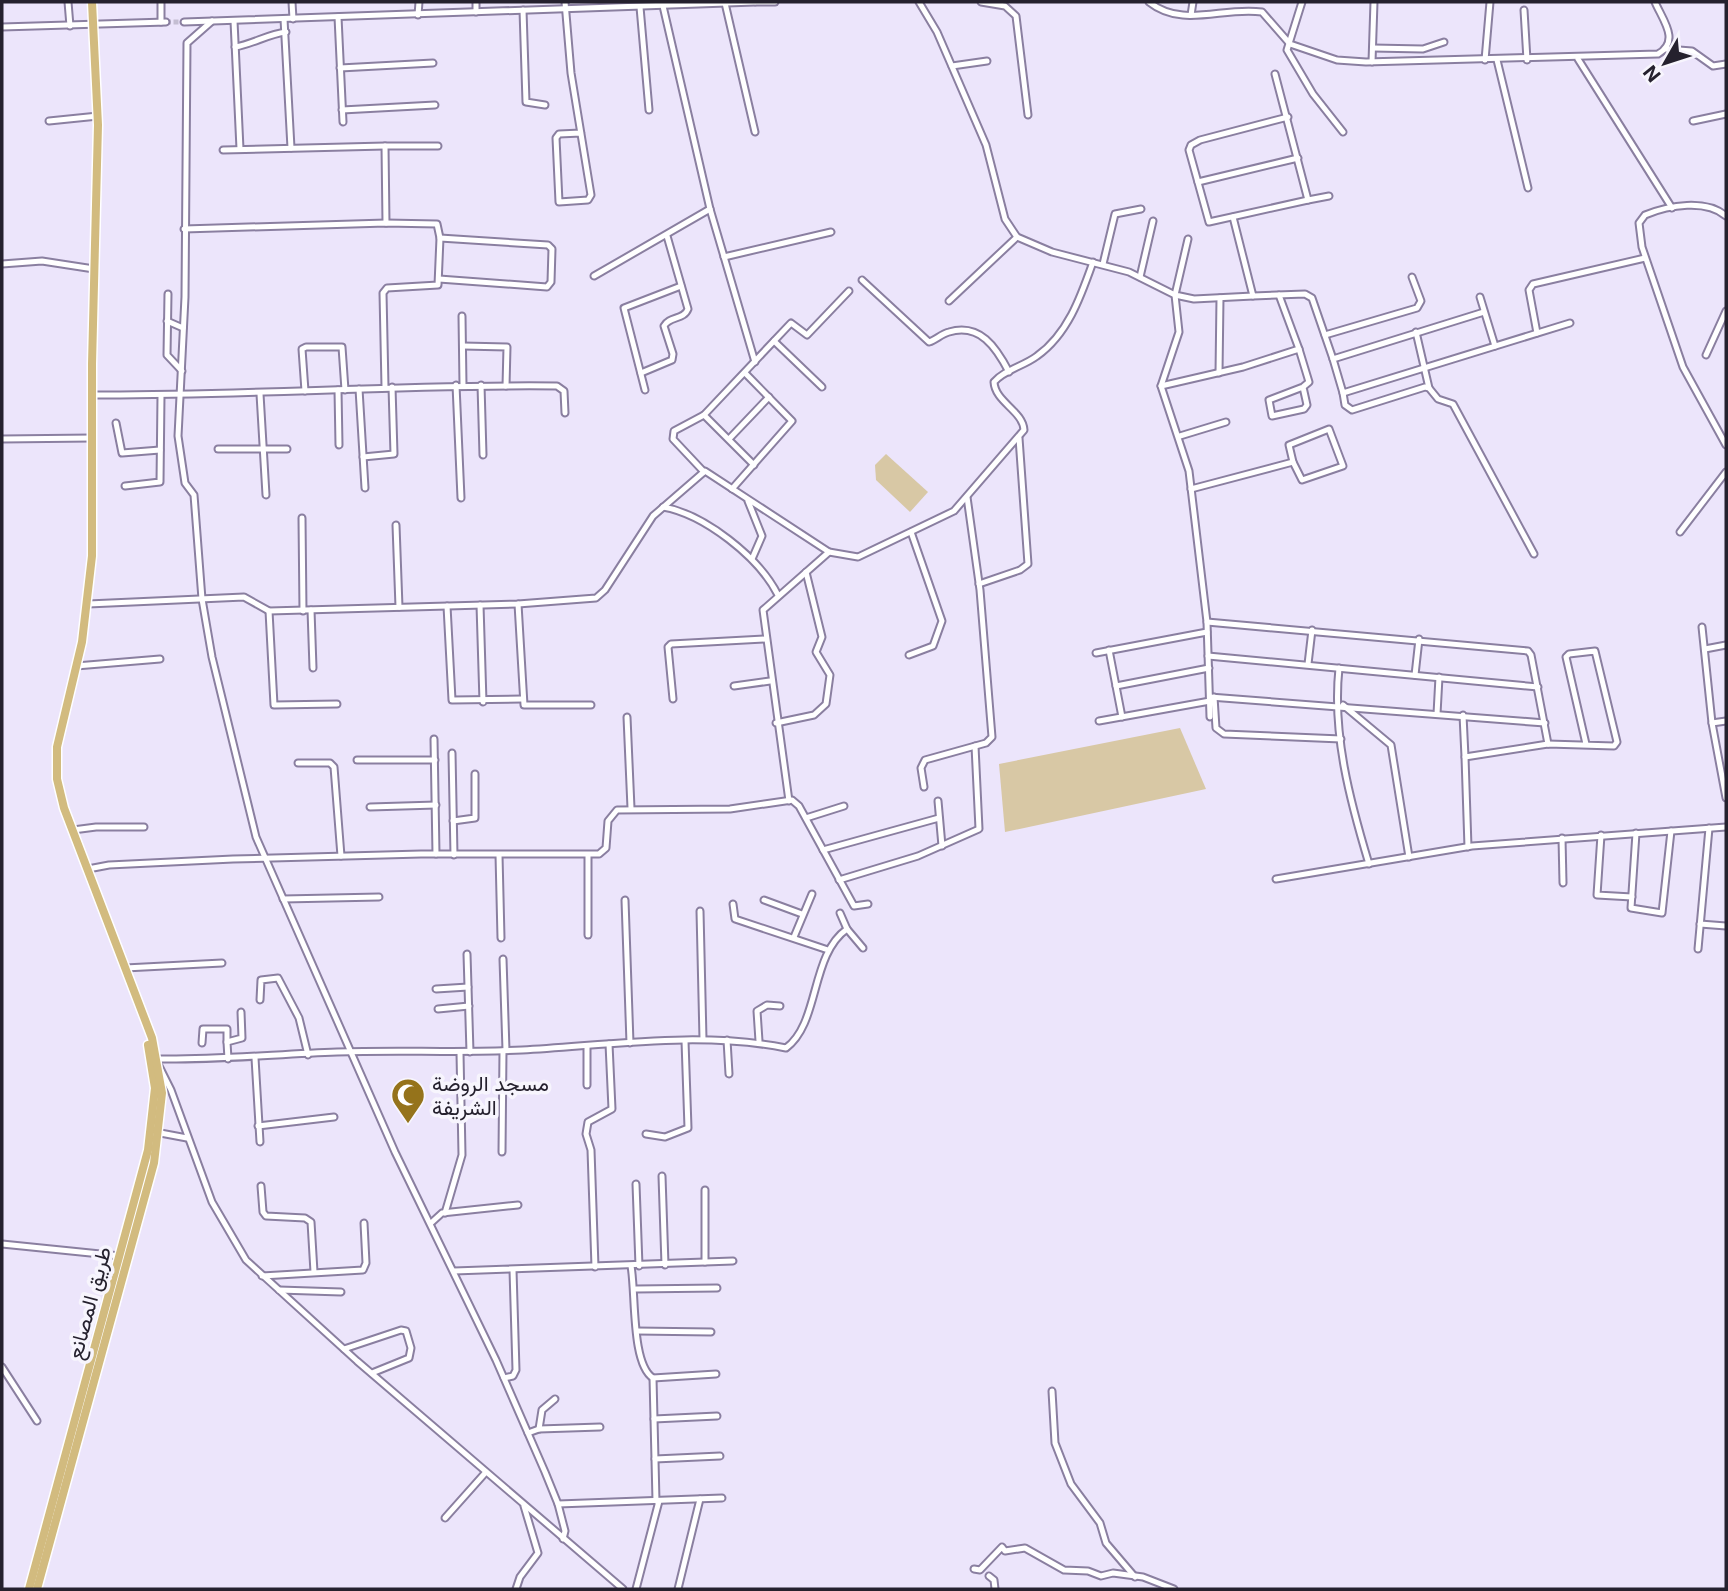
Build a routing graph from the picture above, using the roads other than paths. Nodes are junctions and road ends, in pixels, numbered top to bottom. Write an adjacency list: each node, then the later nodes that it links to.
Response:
1 (68, 2): 40 (street)
2 (92, 2): 41 (main road)
3 (161, 2): 41 (street)
4 (292, 2): 36 (street)
5 (419, 2): 32 (street)
6 (476, 2): 30 (street)
7 (498, 2): 29 (street)
8 (755, 2): 9 (street); 20 (street)
9 (773, 2)
10 (919, 2): 57 (street)
11 (981, 2): 64 (street)
12 (1149, 2): 27 (street)
13 (1161, 2): 27 (street)
14 (1194, 2): 33 (street)
15 (1227, 2): 31 (street)
16 (1302, 2): 45 (street)
17 (1374, 2): 47 (street)
18 (1490, 2): 50 (street)
19 (1655, 2): 48 (street)
20 (724, 3): 24 (street); 72 (street)
21 (627, 4): 23 (street); 25 (street)
22 (565, 5): 23 (street); 26 (street); 71 (street)
23 (584, 5)
24 (663, 6): 25 (street); 85 (street)
25 (640, 7): 63 (street)
26 (523, 10): 29 (street); 61 (street)
27 (1160, 10): 33 (street)
28 (1524, 10): 52 (street)
29 (498, 11): 30 (street)
30 (476, 12): 32 (street)
31 (1226, 12): 33 (street); 45 (street)
32 (418, 15): 34 (street)
33 (1191, 15)
34 (338, 17): 36 (street); 58 (street)
35 (284, 19): 36 (street); 38 (street); 43 (street)
36 (293, 19)
37 (212, 21): 38 (street); 39 (street); 91 (street)
38 (234, 21): 46 (street)
39 (184, 22)
40 (70, 26): 41 (street); 42 (street)
41 (94, 26): 66 (main road)
42 (2, 27)
43 (286, 32): 46 (street); 76 (street)
44 (1444, 42): 47 (street)
45 (1290, 44): 54 (street); 73 (street)
46 (235, 47): 77 (street)
47 (1373, 48): 54 (street)
48 (1665, 48): 49 (street); 56 (street)
49 (1578, 59): 52 (street); 84 (street)
50 (1485, 60): 51 (street); 54 (street)
51 (1497, 60): 52 (street); 81 (street)
52 (1527, 60)
53 (987, 61): 57 (street)
54 (1372, 62)
55 (433, 63): 58 (street)
56 (1726, 64)
57 (952, 66): 94 (street)
58 (340, 68): 62 (street)
59 (1275, 74): 67 (street)
60 (435, 105): 62 (street)
61 (545, 105)
62 (342, 110): 70 (street)
63 (649, 110)
64 (1028, 114)
65 (1726, 114): 69 (street)
66 (98, 116): 68 (street); 102 (main road)
67 (1288, 117): 79 (street); 80 (street)
68 (49, 121)
69 (1693, 121)
70 (342, 122)
71 (581, 132): 71 (street)
72 (755, 132)
73 (1343, 132)
74 (385, 146): 75 (street); 76 (street); 90 (street)
75 (438, 146)
76 (291, 148): 77 (street)
77 (240, 149): 78 (street)
78 (223, 150)
79 (1298, 158): 80 (street); 83 (street)
80 (1198, 183): 88 (street)
81 (1528, 188)
82 (1329, 196): 83 (street)
83 (1308, 201): 88 (street)
84 (1672, 208): 87 (street); 98 (street)
85 (710, 209): 93 (street); 97 (street)
86 (1141, 209): 101 (street)
87 (1726, 216)
88 (1233, 217): 113 (street)
89 (1153, 221): 104 (street)
90 (386, 223): 91 (street); 95 (street)
91 (184, 229): 122 (street)
92 (831, 232): 97 (street)
93 (667, 236): 103 (street); 108 (street)
94 (1017, 237): 99 (street); 116 (street)
95 (440, 238): 106 (street); 106 (street)
96 (1188, 239): 111 (street)
97 (724, 257): 132 (street)
98 (1645, 258): 124 (street); 167 (street)
99 (1093, 262): 101 (street); 135 (street)
100 (2, 264): 102 (street)
101 (1103, 264): 104 (street)
102 (94, 269): 154 (main road)
103 (594, 276)
104 (1140, 277): 111 (street)
105 (1412, 278): 125 (street)
106 (439, 279): 143 (street)
107 (862, 280): 135 (street)
108 (681, 285): 136 (street); 136 (street)
109 (849, 291): 126 (street)
110 (168, 294): 120 (street)
111 (1175, 295): 115 (street); 142 (street)
112 (1279, 295): 113 (street); 125 (street); 129 (street)
113 (1253, 296): 115 (street)
114 (1480, 297): 118 (street)
115 (1220, 298): 138 (street)
116 (949, 301)
117 (1726, 311): 130 (street)
118 (1484, 312): 123 (street); 128 (street)
119 (462, 316): 127 (street)
120 (167, 321): 122 (street); 134 (street)
121 (1570, 323): 124 (street)
122 (183, 328): 134 (street)
123 (1416, 332): 131 (street); 133 (street)
124 (1537, 333): 128 (street)
125 (1325, 335): 131 (street)
126 (774, 341): 132 (street); 144 (street)
127 (463, 346): 139 (street); 141 (street)
128 (1495, 346): 133 (street)
129 (1300, 349): 138 (street); 145 (street)
130 (1706, 355)
131 (1333, 359): 152 (street)
132 (755, 362): 137 (street)
133 (1427, 368): 146 (street); 152 (street)
134 (183, 371): 155 (street)
135 (1009, 372): 164 (street)
136 (640, 373): 150 (street)
137 (745, 373): 157 (street); 159 (street)
138 (1219, 373): 142 (street)
139 (460, 385): 140 (street); 143 (street); 185 (street)
140 (481, 385): 141 (street); 173 (street)
141 (506, 386): 158 (street)
142 (1161, 386): 162 (street)
143 (388, 387): 147 (street); 174 (street)
144 (822, 387)
145 (1303, 387): 145 (street)
146 (1429, 388): 152 (street); 193 (street)
147 (359, 389): 149 (street); 174 (street)
148 (338, 390): 149 (street); 151 (street); 168 (street)
149 (345, 390): 151 (street)
150 (645, 390)
151 (305, 391): 153 (street)
152 (1343, 393)
153 (260, 394): 155 (street); 172 (street)
154 (92, 395): 156 (street); 163 (main road)
155 (182, 395): 156 (street); 198 (street)
156 (161, 396): 171 (street)
157 (769, 397): 166 (street); 176 (street)
158 (565, 413)
159 (704, 415): 166 (street); 177 (street)
160 (1226, 422): 162 (street)
161 (116, 423): 171 (street)
162 (1180, 436): 182 (street)
163 (92, 438): 165 (street); 199 (main road)
164 (1019, 438): 184 (street); 196 (street)
165 (2, 439)
166 (729, 439): 176 (street)
167 (1726, 444)
168 (339, 445)
169 (218, 449): 172 (street)
170 (287, 449): 172 (street)
171 (160, 450): 179 (street)
172 (263, 450): 183 (street)
173 (483, 455)
174 (363, 457): 180 (street)
175 (1293, 462): 175 (street); 182 (street)
176 (754, 465): 181 (street)
177 (704, 472): 181 (street); 187 (street)
178 (1726, 472): 191 (street)
179 (125, 486)
180 (365, 488)
181 (732, 489): 186 (street)
182 (1191, 489): 207 (street)
183 (265, 495)
184 (967, 497): 190 (street); 196 (street)
185 (461, 498)
186 (748, 501): 192 (street); 194 (street)
187 (663, 507): 194 (street); 200 (street)
188 (302, 518): 206 (street)
189 (396, 525): 203 (street)
190 (911, 532): 192 (street); 217 (street)
191 (1680, 532)
192 (829, 552): 195 (street)
193 (1534, 554)
194 (752, 559): 197 (street)
195 (806, 572): 197 (street); 245 (street)
196 (979, 584): 252 (street)
197 (778, 595): 211 (street)
198 (202, 599): 199 (street); 205 (street); 287 (street)
199 (88, 604): 221 (main road)
200 (518, 604): 201 (street); 232 (street)
201 (480, 605): 202 (street); 234 (street)
202 (447, 606): 203 (street); 234 (street)
203 (399, 607): 204 (street)
204 (310, 610): 206 (street); 222 (street)
205 (270, 611): 206 (street); 235 (street)
206 (303, 611)
207 (1206, 622): 209 (street); 210 (street)
208 (1702, 627): 214 (street)
209 (1312, 631): 212 (street); 220 (street)
210 (1207, 632): 215 (street); 218 (street)
211 (765, 639): 227 (street); 233 (street)
212 (1419, 639): 225 (street); 230 (street)
213 (1726, 645): 214 (street)
214 (1705, 649): 247 (street)
215 (1109, 650): 216 (street); 229 (street)
216 (1096, 653)
217 (909, 655)
218 (1209, 656): 220 (street); 223 (street)
219 (160, 659): 221 (street)
220 (1308, 664): 224 (street)
221 (76, 666): 273 (main road)
222 (313, 668)
223 (1209, 668): 229 (street); 231 (street)
224 (1339, 668): 225 (street); 237 (street)
225 (1415, 675): 226 (street)
226 (1439, 677): 230 (street); 238 (street)
227 (770, 681): 228 (street); 245 (street)
228 (734, 685)
229 (1116, 686): 241 (street)
230 (1538, 687): 246 (street)
231 (1211, 698): 237 (street); 241 (street); 242 (street); 249 (street)
232 (522, 699): 234 (street); 236 (street)
233 (673, 699)
234 (483, 702)
235 (337, 704)
236 (591, 705)
237 (1340, 705): 238 (street); 249 (street); 286 (street)
238 (1437, 714): 239 (street)
239 (1463, 715): 246 (street); 254 (street)
240 (628, 717): 266 (street)
241 (1122, 717): 243 (street)
242 (1210, 717)
243 (1099, 721)
244 (1726, 721): 247 (street)
245 (776, 723): 262 (street)
246 (1545, 723): 250 (street)
247 (1712, 723): 260 (street)
248 (435, 739): 256 (street)
249 (1341, 739): 288 (street)
250 (1548, 744): 251 (street); 254 (street)
251 (1586, 744): 251 (street)
252 (975, 746): 259 (street); 278 (street)
253 (452, 754): 269 (street)
254 (1465, 757): 279 (street)
255 (357, 760): 256 (street)
256 (435, 760): 263 (street)
257 (298, 763): 285 (street)
258 (475, 774): 269 (street)
259 (924, 787)
260 (1726, 798)
261 (938, 801): 268 (street)
262 (789, 802): 266 (street); 267 (street)
263 (436, 805): 265 (street); 281 (street)
264 (844, 806): 267 (street)
265 (370, 807)
266 (631, 808): 284 (street)
267 (806, 818): 280 (street)
268 (939, 818): 278 (street); 280 (street)
269 (453, 821): 282 (street)
270 (144, 827): 273 (street)
271 (1726, 827): 272 (street)
272 (1709, 828): 274 (street); 304 (street)
273 (73, 830): 289 (main road)
274 (1671, 831): 275 (street); 295 (street)
275 (1636, 833): 276 (street); 295 (street)
276 (1601, 835): 277 (street); 295 (street)
277 (1562, 838): 279 (street); 292 (street)
278 (942, 846): 291 (street)
279 (1468, 847): 286 (street)
280 (823, 850): 291 (street)
281 (436, 855): 282 (street); 285 (street)
282 (454, 855): 283 (street)
283 (499, 855): 284 (street); 309 (street)
284 (588, 855): 307 (street)
285 (341, 856): 287 (street)
286 (1409, 857): 288 (street)
287 (266, 859): 289 (street); 296 (street)
288 (1369, 864): 290 (street)
289 (88, 869): 316 (main road)
290 (1276, 879)
291 (839, 880): 300 (street)
292 (1563, 883)
293 (812, 894): 303 (street)
294 (379, 897): 296 (street)
295 (1632, 897)
296 (283, 899): 335 (street)
297 (625, 900): 331 (street)
298 (764, 900): 303 (street)
299 (733, 904): 308 (street)
300 (868, 904)
301 (700, 911): 325 (street)
302 (840, 913): 306 (street)
303 (802, 914): 308 (street)
304 (1700, 924): 305 (street); 311 (street)
305 (1726, 926)
306 (847, 929): 310 (street); 312 (street)
307 (588, 934)
308 (794, 937): 312 (street)
309 (501, 938)
310 (863, 948)
311 (1698, 949)
312 (828, 950): 328 (street)
313 (467, 954): 317 (street)
314 (503, 958): 334 (street)
315 (222, 963): 316 (street)
316 (125, 968): 324 (main road)
317 (468, 987): 318 (street); 320 (street)
318 (436, 989)
319 (260, 1000): 338 (street)
320 (469, 1006): 322 (street); 336 (street)
321 (780, 1006): 328 (street)
322 (438, 1009)
323 (241, 1012): 329 (street)
324 (145, 1021): 341 (main road); 346 (main road, طريق المصانع)
325 (703, 1040): 326 (street); 327 (street)
326 (727, 1040): 328 (street); 342 (street)
327 (685, 1041): 331 (street); 347 (street)
328 (759, 1041)
329 (227, 1042): 330 (street); 340 (street)
330 (202, 1043)
331 (630, 1043): 332 (street)
332 (609, 1044): 333 (street); 366 (street)
333 (587, 1046): 334 (street); 343 (street)
334 (505, 1051): 336 (street); 350 (street)
335 (351, 1052): 337 (street); 338 (street); 358 (street)
336 (470, 1052): 337 (street)
337 (460, 1053): 356 (street)
338 (308, 1055): 339 (street)
339 (255, 1058): 340 (street); 345 (street)
340 (228, 1059): 341 (street)
341 (158, 1062): 346 (main road); 348 (street)
342 (729, 1074)
343 (587, 1085)
344 (334, 1117): 345 (street)
345 (258, 1126): 349 (street)
346 (156, 1132): 348 (street); 360 (main road, طريق المصانع); 405 (main road, طريق المصانع)
347 (646, 1134)
348 (187, 1138): 370 (street)
349 (260, 1142)
350 (502, 1152)
351 (662, 1176): 363 (street)
352 (636, 1184): 365 (street)
353 (261, 1186): 369 (street)
354 (705, 1190): 362 (street)
355 (518, 1205): 356 (street)
356 (445, 1213): 358 (street)
357 (364, 1223): 369 (street)
358 (431, 1223): 368 (street)
359 (2, 1244): 360 (street)
360 (120, 1256): 404 (main road, طريق المصانع)
361 (733, 1261): 362 (street)
362 (705, 1262): 363 (street)
363 (665, 1265): 365 (street)
364 (631, 1266): 365 (street); 366 (street); 372 (street)
365 (639, 1266)
366 (595, 1267): 367 (street)
367 (513, 1270): 368 (street); 381 (street)
368 (454, 1271): 381 (street)
369 (314, 1272): 370 (street)
370 (262, 1276): 373 (street)
371 (717, 1288): 372 (street)
372 (636, 1289): 375 (street)
373 (279, 1290): 374 (street); 377 (street)
374 (341, 1292)
375 (638, 1331): 376 (street); 382 (street)
376 (711, 1332)
377 (344, 1349): 379 (street); 379 (street)
378 (2, 1367): 387 (street)
379 (372, 1373): 393 (street)
380 (716, 1374): 382 (street)
381 (504, 1378): 390 (street)
382 (653, 1378): 386 (street)
383 (1052, 1391): 403 (street)
384 (555, 1399): 389 (street)
385 (717, 1416): 386 (street)
386 (654, 1419): 392 (street)
387 (37, 1421)
388 (600, 1427): 389 (street)
389 (539, 1429): 390 (street)
390 (528, 1433): 397 (street)
391 (720, 1456): 392 (street)
392 (655, 1460): 396 (street)
393 (486, 1472): 398 (street); 399 (street)
394 (722, 1498): 395 (street)
395 (700, 1499): 396 (street); 409 (street)
396 (657, 1501): 397 (street); 408 (street)
397 (558, 1503): 400 (street)
398 (524, 1504): 400 (street); 406 (street)
399 (445, 1518)
400 (563, 1539): 407 (street)
401 (974, 1569): 403 (street)
402 (989, 1576): 410 (street)
403 (1135, 1577): 411 (street)
404 (29, 1589)
405 (37, 1589)
406 (516, 1589)
407 (622, 1589)
408 (636, 1589)
409 (678, 1589)
410 (995, 1589)
411 (1174, 1589)

